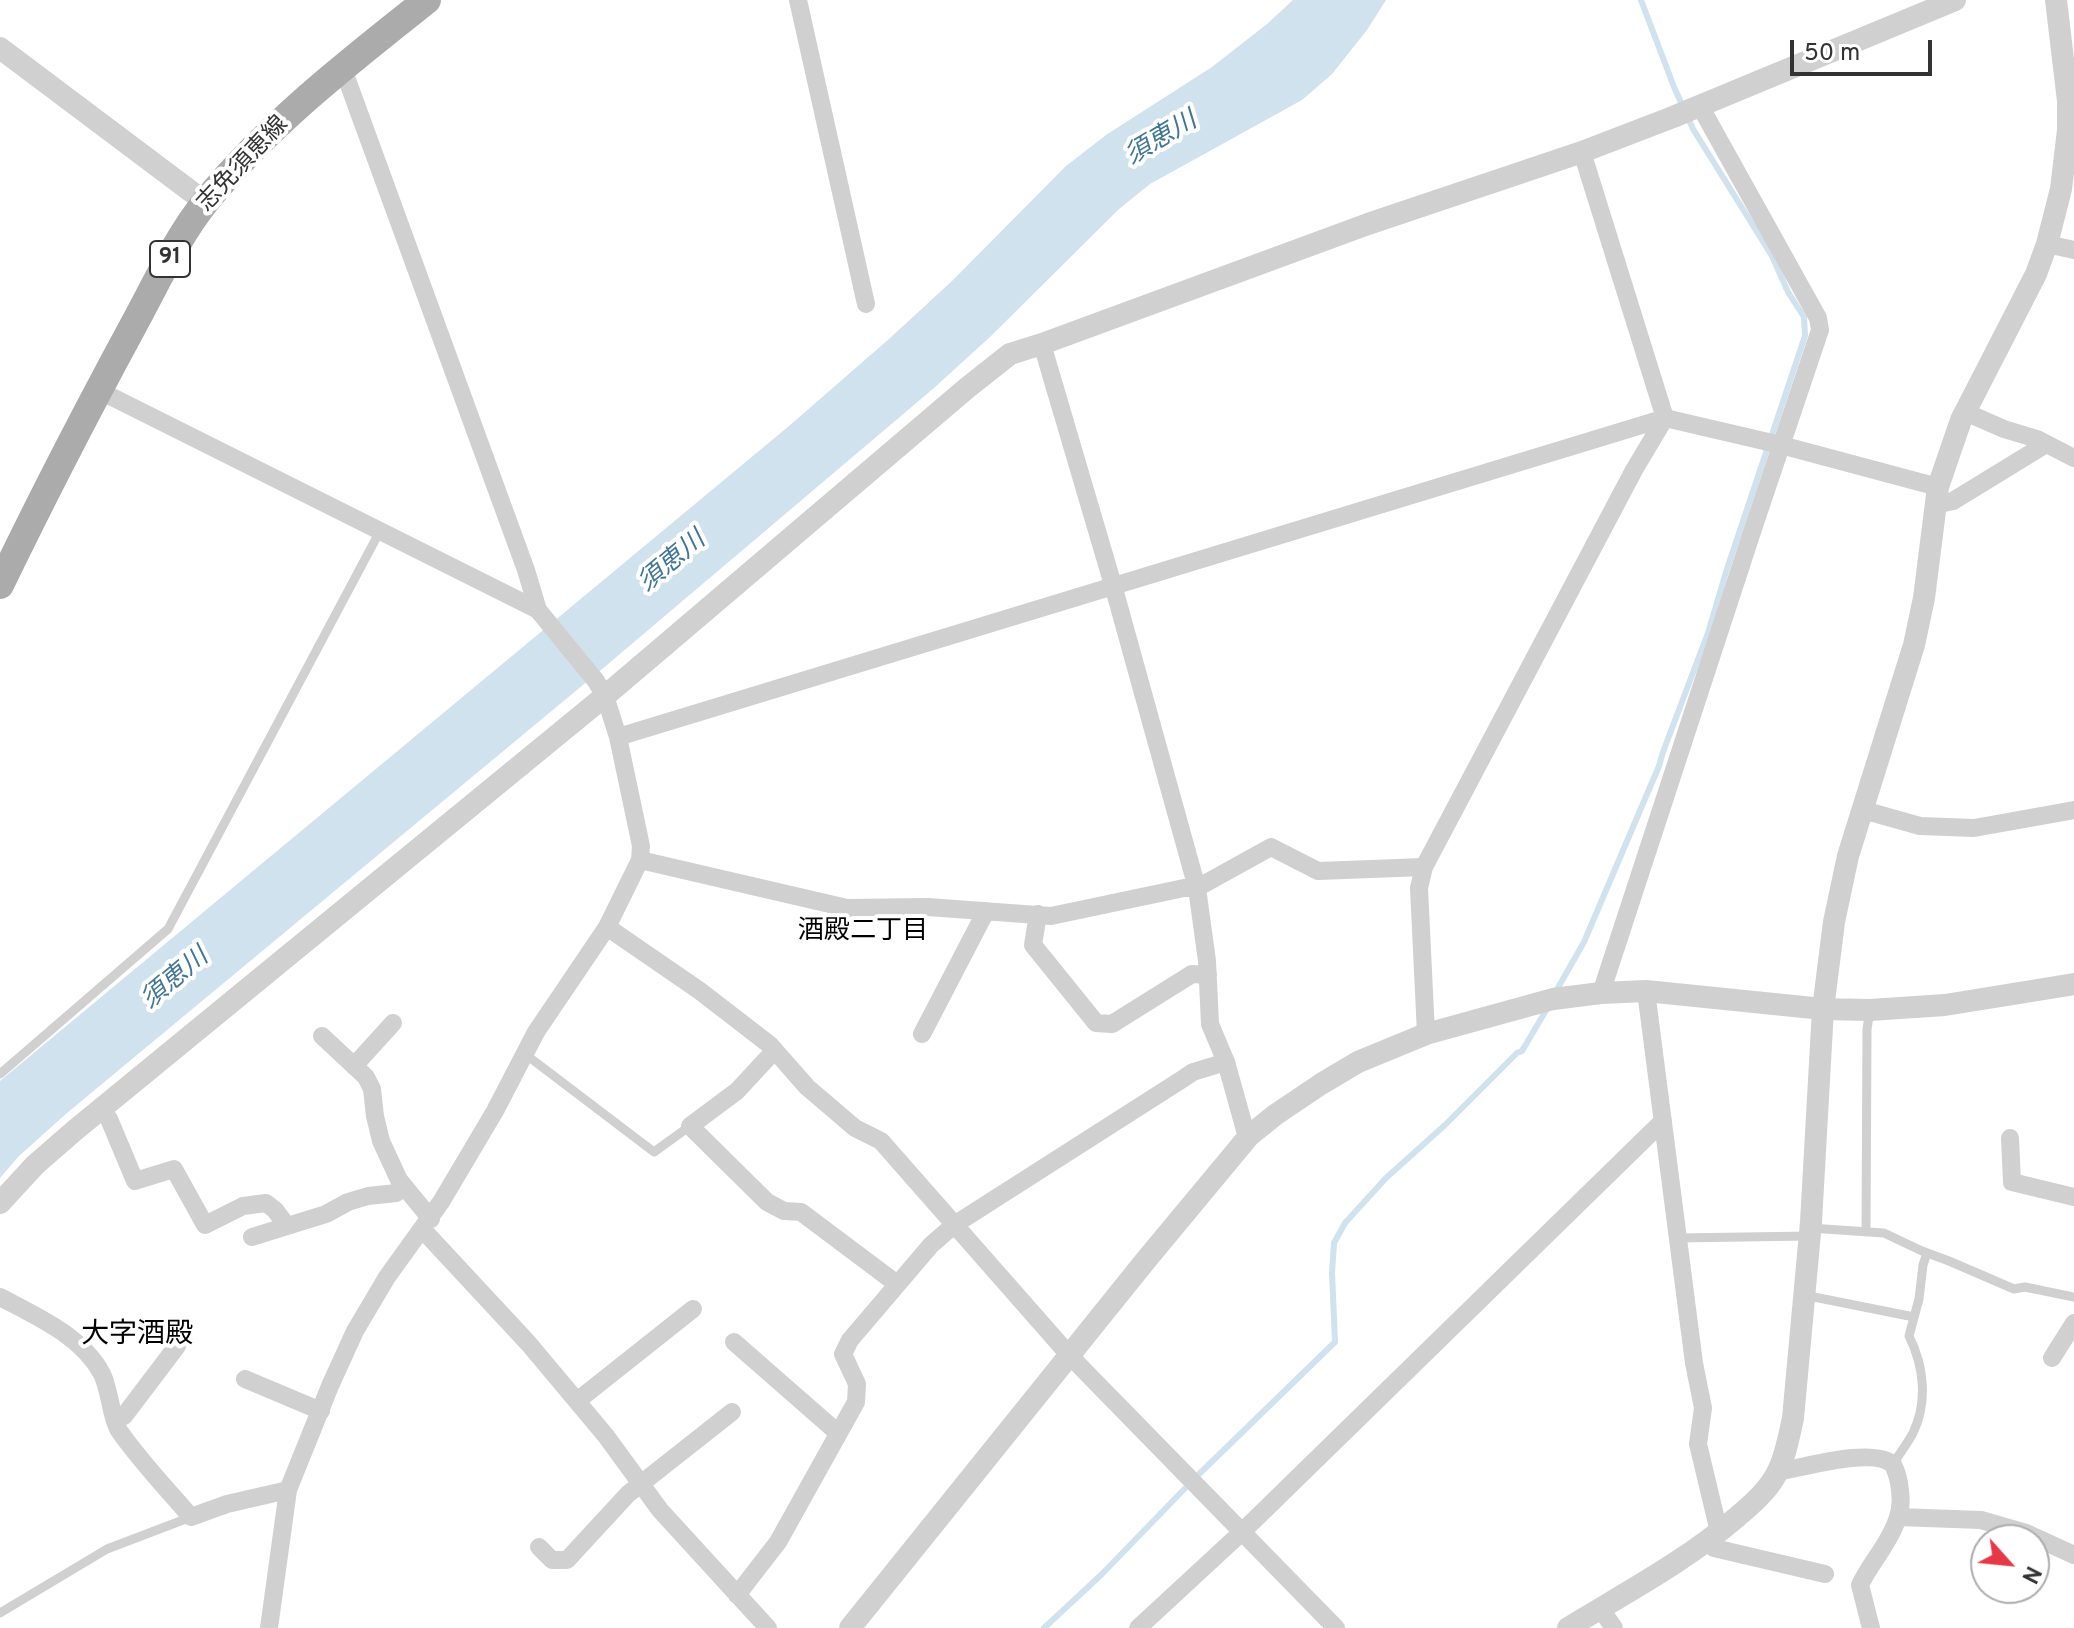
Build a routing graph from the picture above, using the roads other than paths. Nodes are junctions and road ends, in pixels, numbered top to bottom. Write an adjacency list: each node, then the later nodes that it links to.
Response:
1 (427, 0): 6 (main road, 志免須恵線 / 91)
2 (798, 0): 13 (street)
3 (1955, 0): 7 (street)
4 (2056, 0): 9 (street)
5 (0, 48): 10 (street)
6 (342, 66): 10 (main road, 志免須恵線 / 91); 25 (street)
7 (1700, 106): 8 (street); 19 (street)
8 (1582, 152): 14 (street); 17 (street)
9 (2067, 188): 11 (street)
10 (205, 202): 15 (main road, 志免須恵線 / 91)
11 (2047, 244): 12 (street); 16 (street)
12 (2074, 250)
13 (866, 304)
14 (1042, 344): 24 (street); 26 (street)
15 (98, 390): 22 (street); 23 (main road, 志免須恵線 / 91)
16 (1965, 412): 18 (street); 21 (street)
17 (1665, 418): 19 (street); 24 (street); 31 (street)
18 (2046, 444): 20 (street); 21 (street)
19 (1781, 445): 21 (street); 39 (street)
20 (2074, 458)
21 (1937, 496): 28 (street)
22 (380, 531): 25 (street); 50 (lane)
23 (0, 585)
24 (1113, 585): 27 (street); 32 (street)
25 (542, 616): 26 (street)
26 (601, 688): 27 (street); 51 (street)
27 (618, 737): 30 (street)
28 (1863, 810): 29 (street); 40 (street)
29 (2074, 810)
30 (640, 860): 33 (street); 35 (street)
31 (1424, 867): 32 (street); 44 (street)
32 (1197, 888): 34 (street); 36 (street)
33 (986, 911): 34 (street); 43 (street)
34 (1038, 914): 36 (street)
35 (607, 927): 46 (street); 47 (street)
36 (1208, 975): 48 (street)
37 (2074, 984): 41 (street)
38 (1646, 991): 39 (street); 40 (street); 52 (street)
39 (1601, 993): 44 (street)
40 (1823, 1009): 41 (street); 62 (street)
41 (1870, 1010): 63 (lane)
42 (393, 1023): 49 (street)
43 (922, 1034)
44 (1426, 1034): 54 (street)
45 (322, 1036): 49 (street)
46 (775, 1050): 53 (street); 60 (street)
47 (525, 1054): 53 (lane); 59 (street)
48 (1226, 1062): 54 (street); 60 (street)
49 (354, 1066): 56 (street)
50 (0, 1074)
51 (100, 1109): 58 (street); 61 (street)
52 (1663, 1121): 65 (street); 90 (street)
53 (690, 1126): 67 (street)
54 (1249, 1136): 76 (street)
55 (2010, 1138): 57 (street)
56 (404, 1187): 59 (street); 61 (street)
57 (2074, 1197)
58 (0, 1203)
59 (427, 1224): 79 (street); 80 (street)
60 (954, 1225): 67 (street); 76 (street)
61 (287, 1226): 64 (street)
62 (1810, 1232): 63 (lane); 65 (lane); 70 (street)
63 (1866, 1232): 66 (lane)
64 (252, 1237)
65 (1678, 1238): 91 (street)
66 (1927, 1253): 69 (lane); 72 (lane)
67 (897, 1284): 83 (street)
68 (0, 1297): 82 (street)
69 (2074, 1297)
70 (1804, 1298): 72 (lane); 85 (street)
71 (693, 1309): 79 (street)
72 (1914, 1317): 84 (lane)
73 (2074, 1323): 77 (street)
74 (734, 1342): 83 (street)
75 (177, 1346): 82 (street)
76 (1070, 1356): 90 (street); 100 (street)
77 (2052, 1358)
78 (245, 1379): 80 (street)
79 (577, 1401): 86 (street)
80 (321, 1411): 87 (street)
81 (732, 1412): 86 (street)
82 (115, 1420): 88 (street)
83 (838, 1433): 95 (street)
84 (1892, 1465): 85 (street); 89 (street)
85 (1777, 1472): 91 (street)
86 (640, 1483): 92 (street); 95 (street)
87 (288, 1490): 88 (street); 98 (street)
88 (191, 1517): 97 (lane)
89 (1898, 1517): 93 (street); 105 (street)
90 (1243, 1531): 101 (street); 102 (street)
91 (1713, 1536): 94 (street); 96 (street)
92 (539, 1547)
93 (2074, 1555)
94 (1825, 1574)
95 (737, 1595): 99 (street)
96 (1600, 1608): 103 (street); 104 (street)
97 (0, 1613)
98 (269, 1628)
99 (768, 1628)
100 (850, 1628)
101 (1138, 1628)
102 (1336, 1628)
103 (1568, 1628)
104 (1614, 1628)
105 (1871, 1628)

